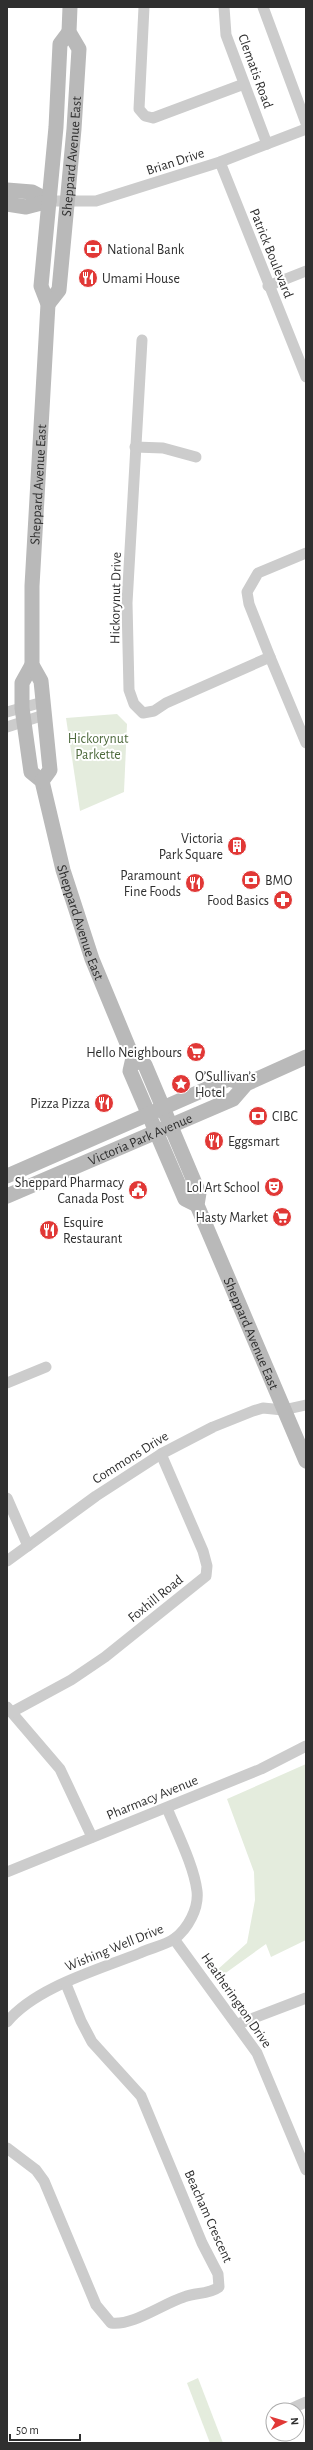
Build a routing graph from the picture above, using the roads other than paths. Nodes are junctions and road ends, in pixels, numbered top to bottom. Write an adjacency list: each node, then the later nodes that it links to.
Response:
1 (70, 7): 5 (main road, Sheppard Avenue East)
2 (144, 7): 6 (street)
3 (224, 7): 6 (street, Clematis Road)
4 (263, 7): 7 (street)
5 (69, 32): 12 (main road, Sheppard Avenue East); 13 (main road, Sheppard Avenue East)
6 (244, 84): 9 (street, Clematis Road)
7 (306, 123)
8 (306, 129): 9 (street, Brian Drive)
9 (267, 144): 10 (street, Brian Drive)
10 (220, 162): 13 (street, Brian Drive); 16 (street, Patrick Boulevard)
11 (7, 190): 12 (main road)
12 (49, 200): 13 (street, Brian Drive); 14 (main road); 17 (main road, Sheppard Avenue East)
13 (68, 202): 17 (main road, Sheppard Avenue East)
14 (7, 204)
15 (306, 271): 16 (street)
16 (268, 286): 19 (street, Patrick Boulevard)
17 (48, 304): 24 (main road, Sheppard Avenue East)
18 (142, 340): 20 (street, Hickorynut Drive)
19 (306, 377)
20 (135, 447): 21 (street); 23 (street, Hickorynut Drive)
21 (196, 457)
22 (306, 553): 23 (street)
23 (270, 657): 29 (street)
24 (32, 665): 25 (main road, Sheppard Avenue East); 27 (main road, Sheppard Avenue East)
25 (43, 709): 27 (street); 30 (main road, Sheppard Avenue East)
26 (7, 712): 27 (street)
27 (23, 715): 28 (street); 30 (main road, Sheppard Avenue East)
28 (7, 727)
29 (306, 743)
30 (42, 782): 32 (main road, Sheppard Avenue East)
31 (306, 1057): 33 (main road, Victoria Park Avenue)
32 (133, 1058): 34 (main road, Sheppard Avenue East); 35 (main road, Sheppard Avenue East)
33 (246, 1084): 34 (main road, Victoria Park Avenue); 36 (main road, Victoria Park Avenue)
34 (162, 1107): 35 (main road, Victoria Park Avenue); 36 (main road, Sheppard Avenue East)
35 (147, 1114): 36 (main road, Sheppard Avenue East); 37 (main road, Victoria Park Avenue)
36 (162, 1129): 38 (main road, Victoria Park Avenue); 42 (main road, Sheppard Avenue East)
37 (7, 1176)
38 (7, 1196)
39 (46, 1367): 40 (street)
40 (7, 1383)
41 (306, 1405): 42 (street, Commons Drive)
42 (283, 1410): 43 (street, Commons Drive); 44 (main road, Sheppard Avenue East)
43 (161, 1454): 46 (street, Commons Drive); 48 (street, Foxhill Road)
44 (306, 1461)
45 (7, 1498): 46 (street)
46 (28, 1546): 47 (street, Commons Drive)
47 (7, 1561)
48 (9, 1710): 51 (street)
49 (306, 1746): 50 (street, Pharmacy Avenue)
50 (167, 1808): 51 (street, Pharmacy Avenue); 53 (street, Wishing Well Drive)
51 (92, 1837): 52 (street, Pharmacy Avenue)
52 (7, 1872)
53 (174, 1939): 54 (street, Wishing Well Drive); 57 (street, Heatherington Drive)
54 (66, 1984): 56 (street, Wishing Well Drive); 58 (street, Beacham Crescent)
55 (306, 1998): 57 (street)
56 (7, 2022)
57 (238, 2024): 59 (street, Heatherington Drive)
58 (7, 2148)
59 (306, 2170)

